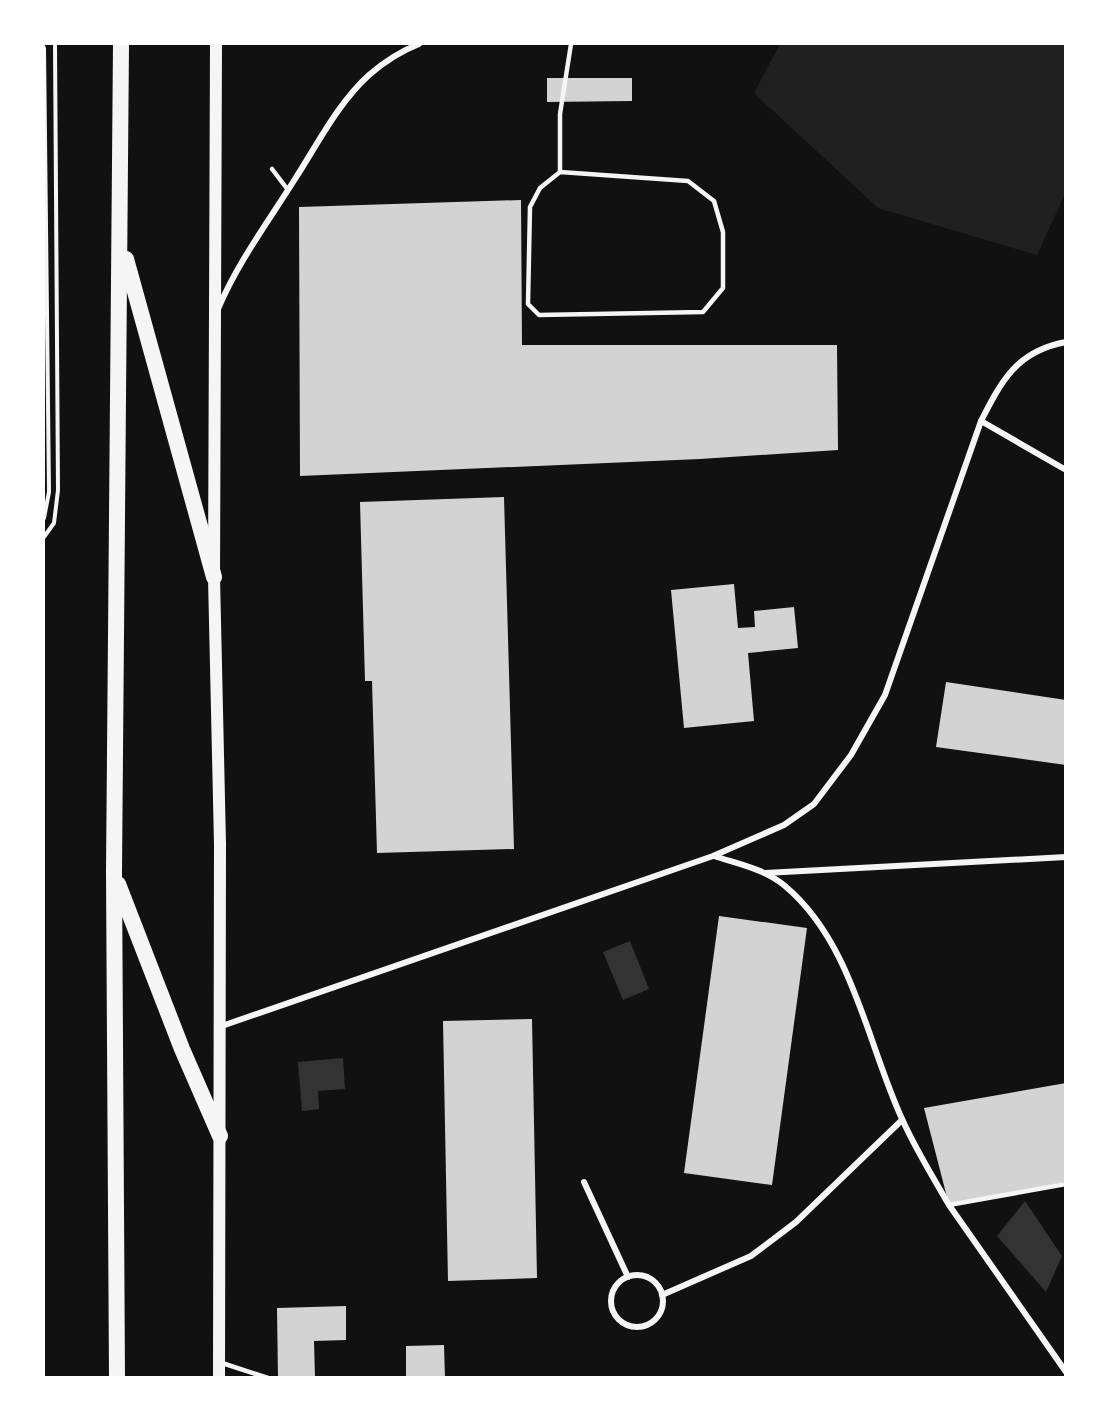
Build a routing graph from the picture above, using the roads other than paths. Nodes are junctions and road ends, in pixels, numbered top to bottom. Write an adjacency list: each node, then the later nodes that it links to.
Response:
1 (121, 44): 8 (highway)
2 (216, 44): 9 (main road)
3 (419, 44): 7 (street)
4 (571, 44): 6 (lane)
5 (272, 169): 7 (lane)
6 (560, 172): 6 (lane)
7 (288, 190): 9 (street)
8 (121, 241): 13 (highway); 16 (highway)
9 (215, 318): 13 (main road)
10 (1065, 342): 11 (street)
11 (981, 420): 12 (street); 14 (street)
12 (1065, 470)
13 (214, 577): 18 (main road)
14 (713, 856): 17 (street); 18 (street)
15 (1065, 857): 17 (street)
16 (114, 872): 20 (highway); 28 (highway)
17 (765, 873): 19 (street)
18 (219, 1027): 20 (main road)
19 (902, 1120): 23 (street); 25 (street)
20 (220, 1136): 26 (main road)
21 (584, 1182): 24 (street)
22 (1065, 1184): 23 (lane)
23 (949, 1205): 27 (street)
24 (628, 1277): 25 (street); 25 (street)
25 (662, 1295)
26 (219, 1361): 29 (main road); 30 (lane)
27 (1065, 1372)
28 (117, 1377)
29 (219, 1377)
30 (268, 1377)

